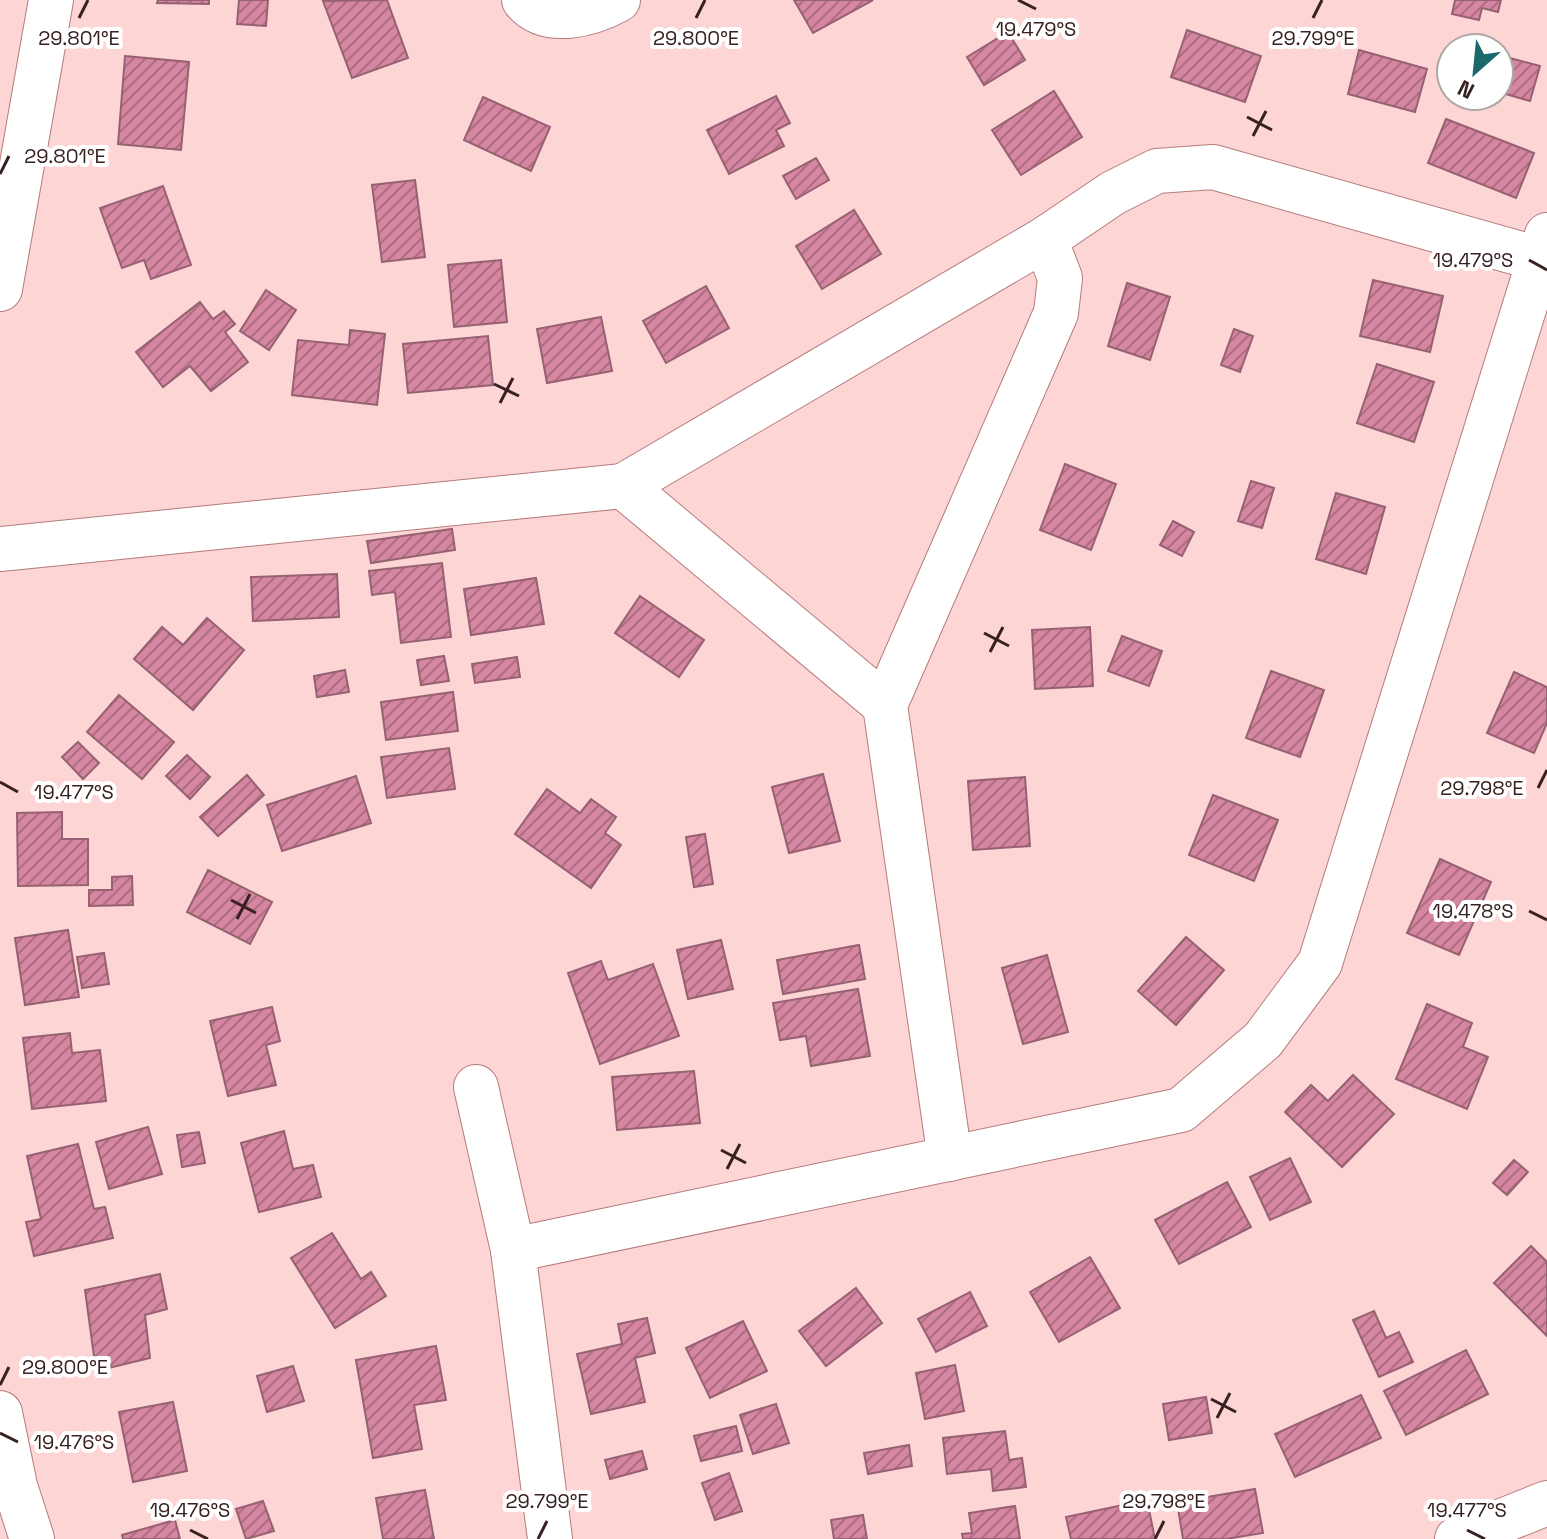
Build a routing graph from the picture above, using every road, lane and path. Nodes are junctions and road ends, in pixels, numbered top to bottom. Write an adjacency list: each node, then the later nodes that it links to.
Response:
1 (51, 0): 6 (street)
2 (524, 0): 3 (street)
3 (618, 0)
4 (1045, 239): 5 (street); 7 (street); 9 (street)
5 (1543, 247): 11 (street)
6 (0, 289)
7 (623, 486): 8 (street); 9 (street)
8 (0, 549)
9 (885, 705): 11 (street)
10 (476, 1087): 12 (street)
11 (950, 1159): 12 (street)
12 (513, 1250): 19 (street)
13 (0, 1413): 15 (street)
14 (1547, 1467): 17 (street)
15 (7, 1488): 18 (street)
16 (1547, 1503): 17 (street)
17 (1501, 1521): 20 (street)
18 (32, 1539)
19 (550, 1539)
20 (1457, 1539)

